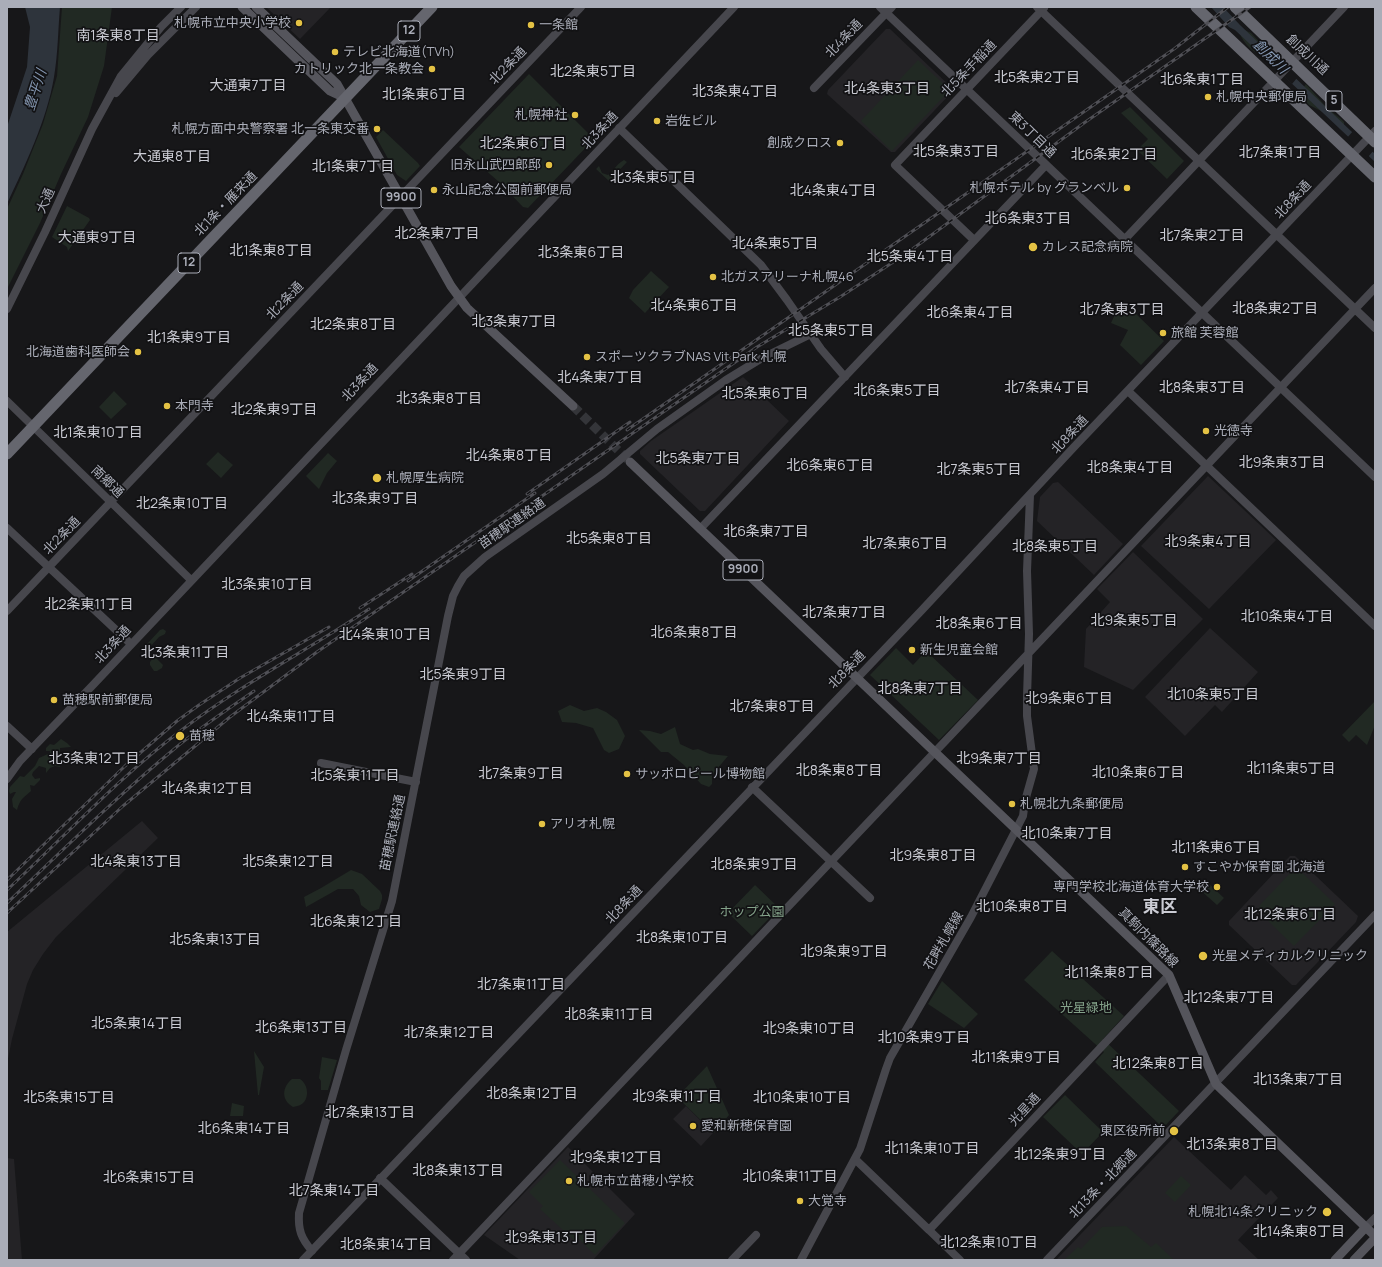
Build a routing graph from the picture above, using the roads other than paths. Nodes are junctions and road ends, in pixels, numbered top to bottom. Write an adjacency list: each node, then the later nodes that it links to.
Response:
1 (181, 7): 18 (street, 大通)
2 (196, 7): 18 (street, 大通)
3 (242, 7): 17 (main road)
4 (256, 7): 17 (main road)
5 (432, 7): 17 (highway, 北1条・雁来通 / 12)
6 (581, 7): 25 (street, 北2条通)
7 (1196, 7): 14 (highway, 5)
8 (1235, 7): 13 (highway, 創成川通 / 5)
9 (1344, 7): 13 (street)
10 (1041, 8): 16 (street, 北5条手稲通); 22 (street)
11 (729, 9): 19 (street, 北3条通)
12 (886, 9): 15 (street, 北4条通); 16 (street, 東3丁目通)
13 (1290, 64): 14 (street); 20 (highway, 創成川通 / 5)
14 (1277, 78): 21 (highway, 5); 22 (street)
15 (814, 88)
16 (967, 89): 23 (street, 東3丁目通); 28 (street, 北5条手稲通)
17 (345, 98): 25 (main road, 9900); 41 (highway, 北1条・雁来通 / 12)
18 (106, 104): 31 (street, 大通)
19 (619, 128): 30 (street, 北3条通); 35 (street)
20 (1371, 138): 21 (street, 北8条通)
21 (1356, 152): 24 (highway, 5); 26 (street, 北8条通)
22 (1198, 161): 26 (street); 27 (street)
23 (1046, 165): 27 (street, 東3丁目通); 28 (street)
24 (1375, 177)
25 (400, 197): 30 (main road, 9900); 47 (street, 北2条通)
26 (1277, 235): 32 (street); 33 (street, 北8条通)
27 (1125, 239): 33 (street, 東3丁目通)
28 (974, 240): 36 (street)
29 (1375, 288): 32 (street)
30 (459, 297): 40 (main road, 9900); 51 (street, 北3条通)
31 (7, 308)
32 (1355, 309): 34 (street); 37 (street)
33 (1202, 312): 37 (street, 東3丁目通); 38 (street, 北8条通)
34 (1375, 328)
35 (811, 334): 36 (street); 64 (street, 苗穂駅連絡通)
36 (845, 376): 49 (street)
37 (1281, 387): 44 (street); 45 (street, 東3丁目通)
38 (1128, 391): 44 (street); 46 (street, 北8条通)
39 (7, 401): 41 (street, 南郷通)
40 (573, 406)
41 (33, 426): 42 (highway, 北1条・雁来通 / 12); 47 (street, 南郷通)
42 (7, 454)
43 (630, 462): 49 (main road, 真駒内篠路線 / 9900)
44 (1206, 466): 53 (street); 55 (street)
45 (1375, 477)
46 (1030, 494): 55 (street, 花畔札幌線); 58 (street, 北8条通)
47 (111, 502): 50 (street, 北2条通); 51 (street, 南郷通)
48 (7, 528): 50 (street)
49 (700, 529): 58 (main road, 真駒内篠路線 / 9900)
50 (49, 567): 52 (street, 北2条通); 54 (street)
51 (191, 580): 54 (street, 北3条通)
52 (7, 611)
53 (1375, 626)
54 (131, 644): 60 (street, 北3条通)
55 (1029, 652): 56 (street); 57 (street, 花畔札幌線)
56 (1017, 665): 57 (street); 61 (street)
57 (1028, 669): 66 (street, 花畔札幌線)
58 (856, 678): 61 (main road, 真駒内篠路線 / 9900); 65 (street, 北8条通)
59 (7, 726): 60 (street)
60 (32, 749): 63 (street, 北3条通)
61 (934, 752): 66 (main road, 真駒内篠路線 / 9900); 67 (street)
62 (321, 763): 64 (street)
63 (7, 779)
64 (416, 782): 79 (street, 苗穂駅連絡通)
65 (752, 787): 67 (street); 73 (street, 北8条通)
66 (1016, 828): 70 (main road, 真駒内篠路線 / 9900); 72 (street, 花畔札幌線)
67 (831, 861): 68 (street); 80 (street)
68 (870, 898)
69 (1375, 915): 71 (street, 北13条・北郷通)
70 (1169, 975): 71 (main road, 真駒内篠路線 / 9900); 76 (street, 光星通)
71 (1216, 1084): 75 (main road, 真駒内篠路線 / 9900); 87 (street, 北13条・北郷通)
72 (856, 1160): 76 (street); 85 (street, 花畔札幌線)
73 (380, 1178): 79 (street, 北8条通); 80 (street)
74 (1375, 1218): 75 (street)
75 (1366, 1227): 78 (main road, 真駒内篠路線); 88 (main road)
76 (928, 1230): 86 (street)
77 (756, 1235): 84 (street)
78 (1375, 1237): 89 (main road)
79 (312, 1251): 81 (street, 北8条通)
80 (459, 1253): 82 (street); 83 (street)
81 (303, 1260)
82 (453, 1260)
83 (466, 1260)
84 (732, 1260)
85 (801, 1260)
86 (960, 1260)
87 (1047, 1260)
88 (1335, 1260)
89 (1354, 1260)

